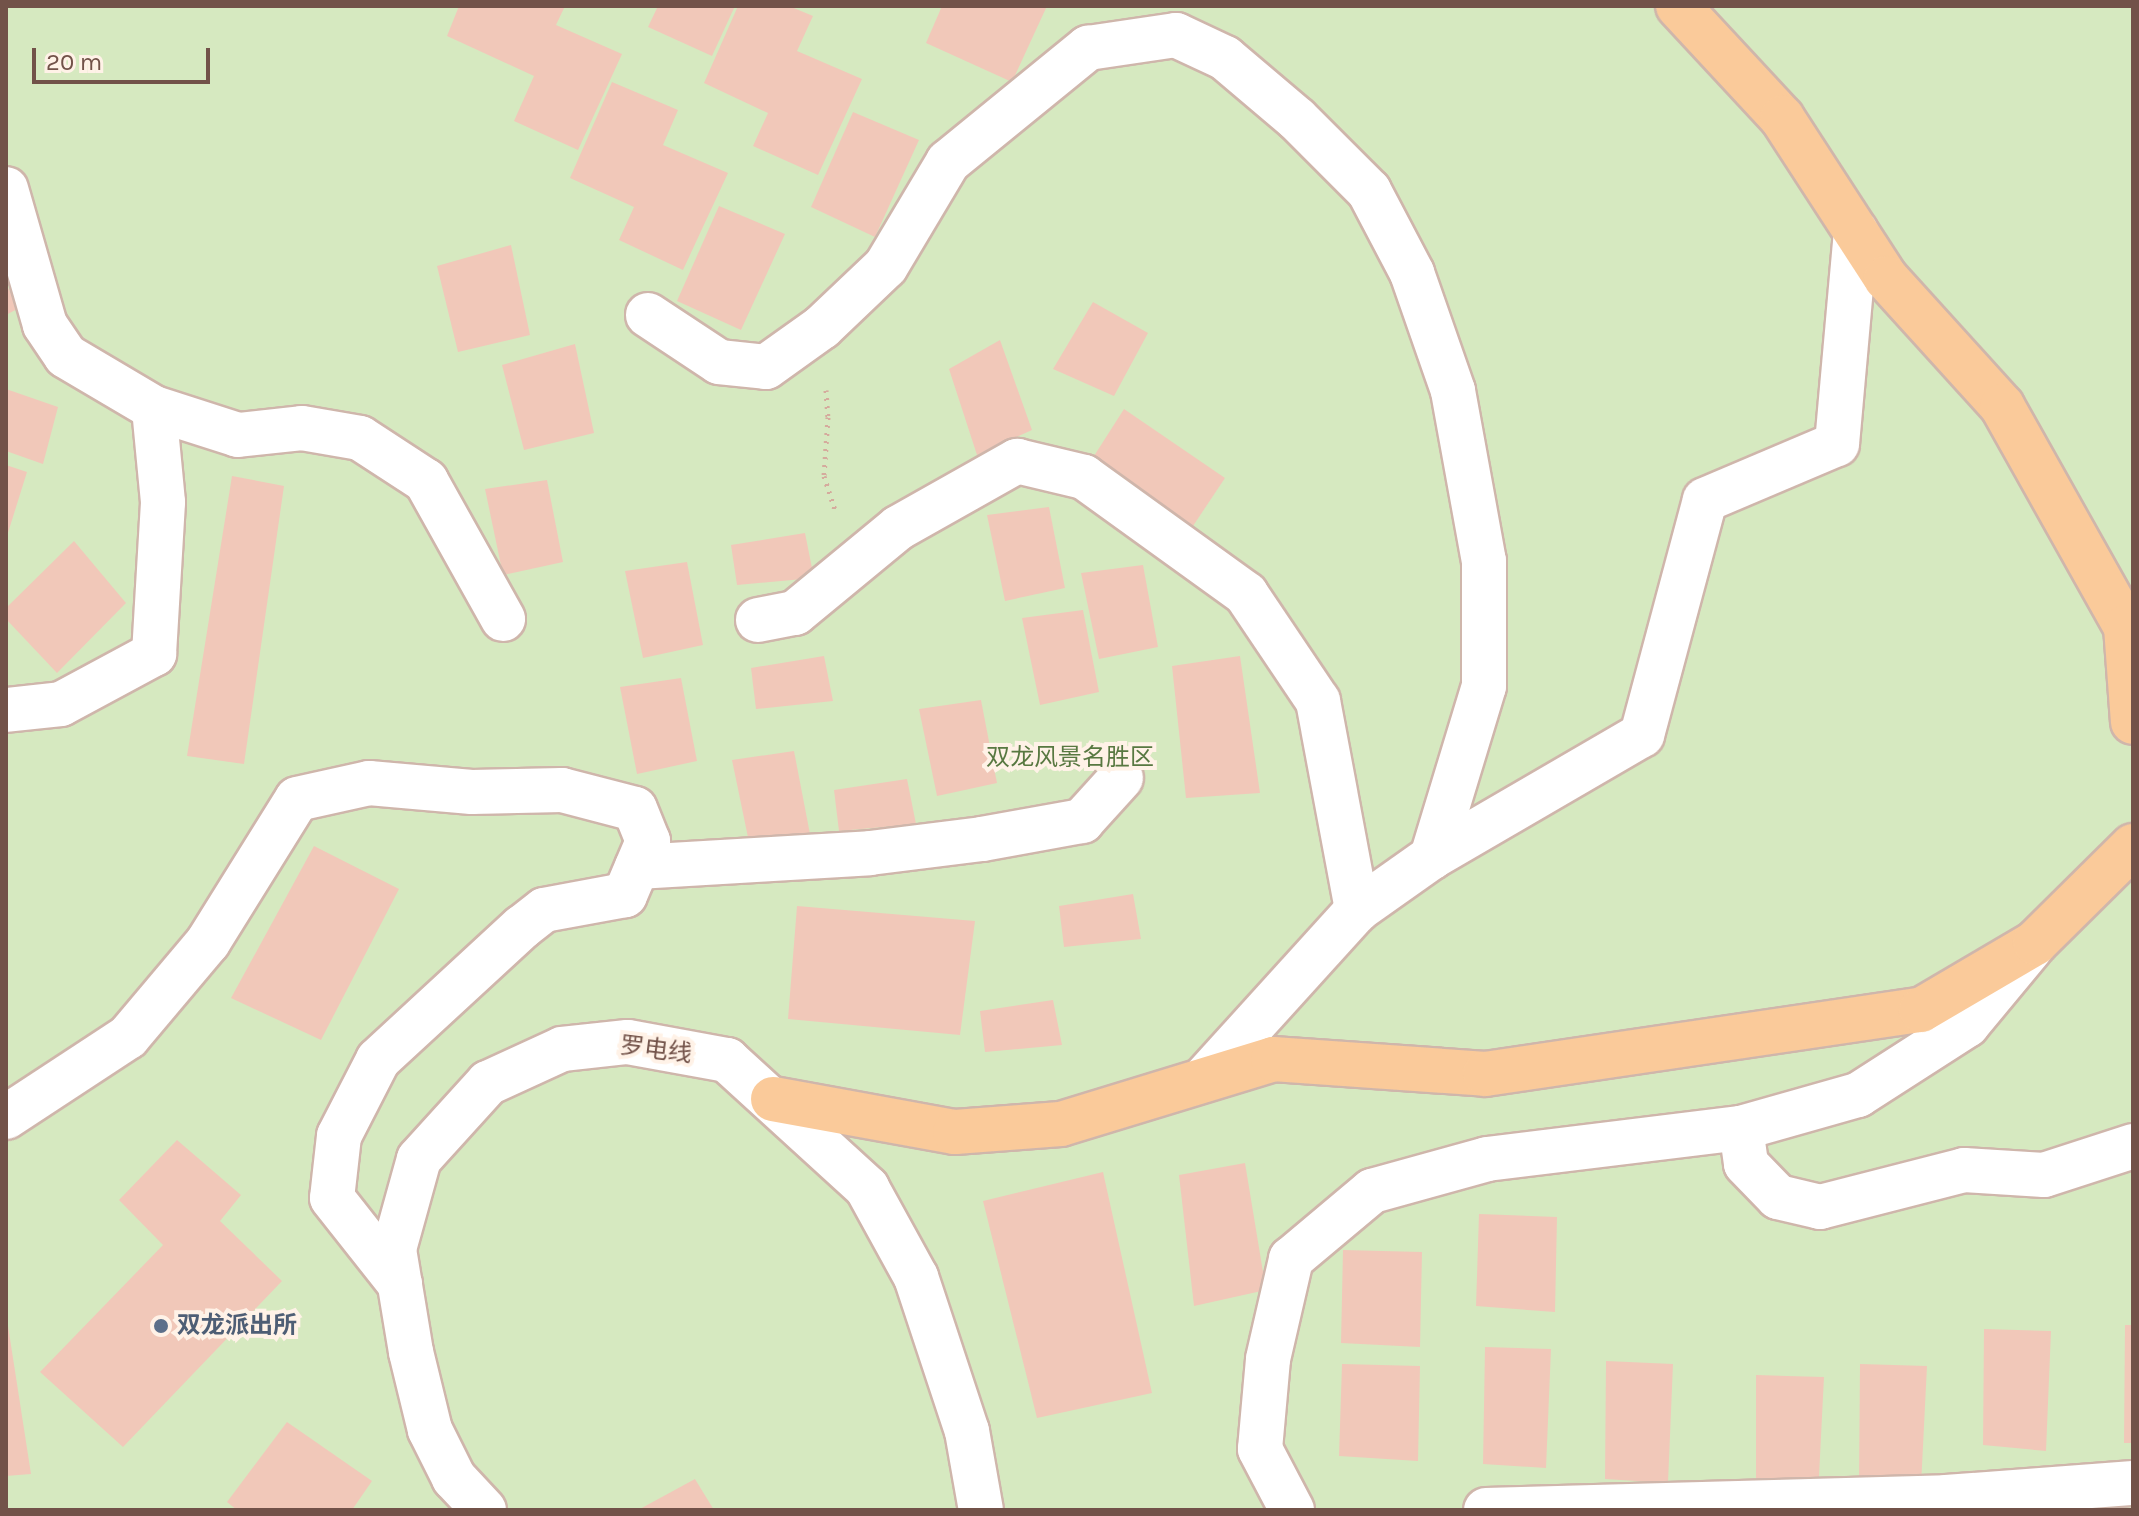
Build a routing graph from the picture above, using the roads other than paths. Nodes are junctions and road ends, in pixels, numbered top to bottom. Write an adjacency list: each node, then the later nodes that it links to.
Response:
1 (1678, 6): 3 (main road)
2 (6, 189): 5 (street)
3 (1856, 232): 9 (main road); 12 (street)
4 (648, 315): 12 (street)
5 (154, 408): 6 (street); 8 (street)
6 (503, 619)
7 (758, 620): 14 (street)
8 (6, 710)
9 (2133, 722)
10 (1121, 778): 13 (street)
11 (2133, 846): 15 (main road)
12 (1432, 857): 14 (street)
13 (637, 867): 18 (street); 21 (street)
14 (1357, 910): 16 (street)
15 (2035, 943): 16 (main road); 19 (street)
16 (1203, 1080): 17 (main road)
17 (773, 1099): 21 (street, 罗电线); 24 (street, 罗电线)
18 (6, 1117)
19 (1741, 1128): 20 (street); 25 (street)
20 (2133, 1146)
21 (400, 1284): 23 (street, 罗电线)
22 (2133, 1483): 26 (street)
23 (484, 1510)
24 (981, 1510)
25 (1292, 1510)
26 (1486, 1510)

